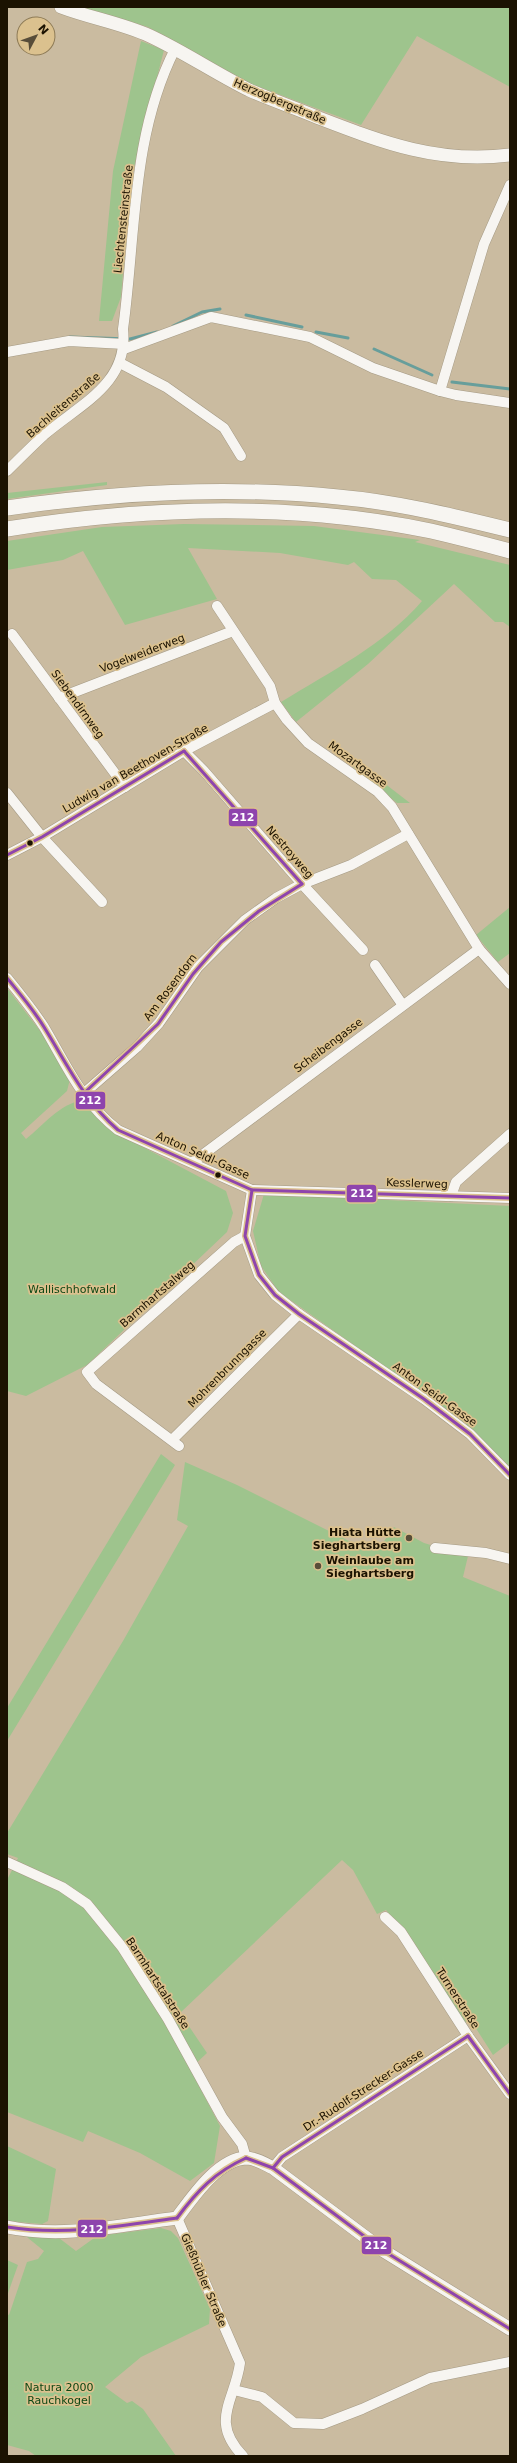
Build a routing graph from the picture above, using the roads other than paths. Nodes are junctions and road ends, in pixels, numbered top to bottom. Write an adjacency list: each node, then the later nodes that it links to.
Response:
1 (61, 7): 2 (main road, Herzogbergstraße)
2 (175, 49): 3 (main road, Herzogbergstraße); 5 (street, Liechtensteinstraße)
3 (510, 155)
4 (510, 185): 8 (street)
5 (124, 341): 6 (street); 7 (street, Bachleitenstraße); 8 (street)
6 (7, 352)
7 (120, 363): 10 (street); 11 (street, Bachleitenstraße)
8 (440, 391): 9 (street)
9 (510, 403)
10 (241, 456)
11 (7, 471)
12 (7, 508): 14 (highway)
13 (7, 529): 15 (highway)
14 (510, 530)
15 (510, 551)
16 (217, 606): 17 (street, Mozartgasse)
17 (234, 631): 19 (street, Vogelweiderweg); 20 (street, Mozartgasse)
18 (12, 634): 19 (street, Siebendirnweg)
19 (59, 698): 22 (street, Siebendirnweg)
20 (275, 703): 21 (street, Ludwig van Beethoven-Straße); 24 (street, Mozartgasse)
21 (184, 751): 22 (street, Ludwig van Beethoven-Straße); 27 (street, Nestroyweg)
22 (125, 787): 25 (street, Ludwig van Beethoven-Straße)
23 (7, 793): 25 (street)
24 (408, 834): 27 (street, Am Rosendorn); 29 (street, Mozartgasse)
25 (42, 837): 26 (street, Ludwig van Beethoven-Straße); 28 (street)
26 (7, 855)
27 (302, 884): 30 (street, Nestroyweg); 35 (street, Am Rosendorn)
28 (102, 902)
29 (479, 949): 33 (street, Mozartgasse); 34 (street, Scheibengasse)
30 (363, 950)
31 (375, 965): 34 (street)
32 (7, 978): 35 (street, Anton Seidl-Gasse)
33 (510, 984)
34 (402, 1004): 37 (street, Scheibengasse)
35 (82, 1095): 37 (street, Anton Seidl-Gasse)
36 (510, 1134): 39 (street)
37 (193, 1162): 38 (street, Anton Seidl-Gasse)
38 (252, 1190): 39 (street, Kesslerweg); 41 (street, Anton Seidl-Gasse)
39 (451, 1196): 40 (street, Kesslerweg)
40 (510, 1198)
41 (245, 1236): 42 (street, Anton Seidl-Gasse); 43 (street, Barmhartstalweg)
42 (299, 1314): 43 (street, Mohrenbrunngasse); 44 (street, Anton Seidl-Gasse)
43 (176, 1443)
44 (510, 1475)
45 (435, 1548): 46 (street)
46 (510, 1559)
47 (11, 1864): 48 (street); 52 (street, Barmhartstalstraße)
48 (7, 1874)
49 (385, 1917): 50 (street, Turnerstraße)
50 (468, 2036): 51 (street, Turnerstraße); 53 (street, Dr.-Rudolf-Strecker-Gasse)
51 (510, 2094)
52 (246, 2158): 53 (main road); 54 (main road)
53 (273, 2168): 56 (main road)
54 (177, 2218): 55 (main road); 58 (street, Gießhübler Straße)
55 (7, 2227)
56 (510, 2329)
57 (510, 2362): 58 (street)
58 (234, 2390): 59 (street, Gießhübler Straße)
59 (244, 2456)

